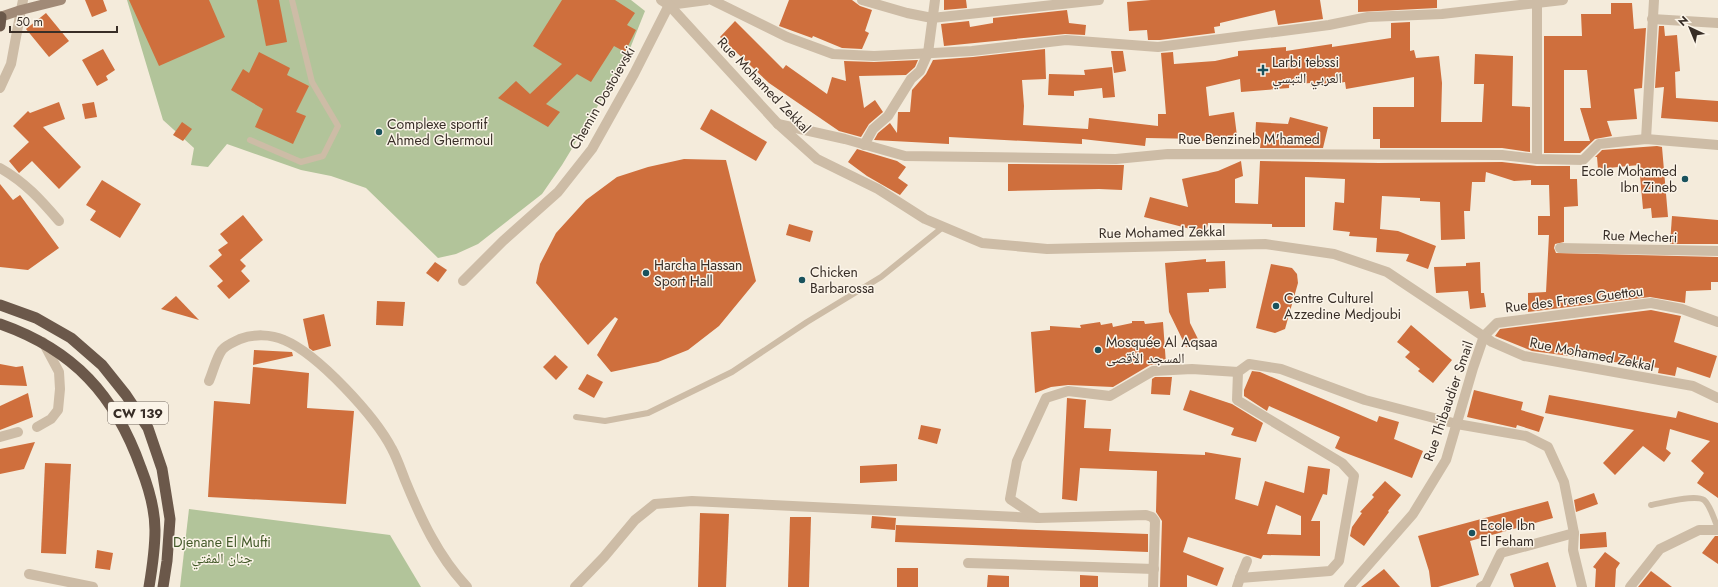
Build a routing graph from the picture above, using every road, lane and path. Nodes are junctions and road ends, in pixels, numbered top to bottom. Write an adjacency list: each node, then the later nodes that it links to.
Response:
1 (61, 0): 12 (main road)
2 (292, 0): 21 (lane)
3 (707, 0): 11 (street)
4 (712, 0): 17 (street)
5 (862, 0): 13 (street)
6 (935, 0): 13 (street)
7 (1099, 0): 13 (street)
8 (1563, 0): 10 (street)
9 (1654, 0): 14 (street)
10 (1536, 2): 17 (street); 24 (street)
11 (665, 3): 19 (street, Rue Mohamed Zekkal); 30 (street, Chemin Dostoievski)
12 (22, 5): 15 (main road); 18 (street)
13 (932, 18): 17 (street)
14 (1652, 19): 16 (street); 20 (street)
15 (0, 20)
16 (1718, 23)
17 (928, 53): 22 (street)
18 (0, 88)
19 (778, 124): 22 (street, Rue Benzineb M'hamed); 27 (street, Rue Mohamed Zekkal)
20 (1646, 139): 23 (street, Rue Benzineb M'hamed); 24 (street, Rue Benzineb M'hamed)
21 (250, 140)
22 (864, 145): 24 (street, Rue Benzineb M'hamed)
23 (1718, 145)
24 (1537, 159)
25 (0, 168): 26 (street)
26 (59, 221)
27 (943, 227): 34 (street, Rue Mohamed Zekkal); 39 (lane)
28 (1560, 248): 29 (street, Rue Mecheri)
29 (1718, 251)
30 (463, 282)
31 (0, 305): 55 (highway, CW 139)
32 (1718, 322): 34 (street, Rue des Freres Guettou)
33 (0, 324): 35 (highway, CW 139)
34 (1484, 336): 38 (street, Rue Mohamed Zekkal); 40 (street, Rue Thibaudier Smail)
35 (43, 342): 41 (street); 54 (highway, CW 139)
36 (1238, 372): 40 (street); 45 (street); 52 (street)
37 (209, 381): 56 (street)
38 (1718, 398)
39 (576, 417)
40 (1456, 424): 47 (street); 59 (street, Rue Thibaudier Smail)
41 (37, 427)
42 (18, 432): 43 (street)
43 (0, 437)
44 (1651, 505): 46 (lane)
45 (1038, 518): 50 (street); 57 (street)
46 (1718, 529): 62 (street)
47 (1574, 533): 60 (street); 61 (street)
48 (1247, 561): 52 (street)
49 (968, 563): 50 (street)
50 (1154, 569): 58 (street)
51 (29, 574): 53 (street)
52 (1238, 582)
53 (93, 587)
54 (149, 587)
55 (163, 587)
56 (467, 587)
57 (575, 587)
58 (1153, 587)
59 (1349, 587)
60 (1481, 587)
61 (1582, 587)
62 (1630, 587)

